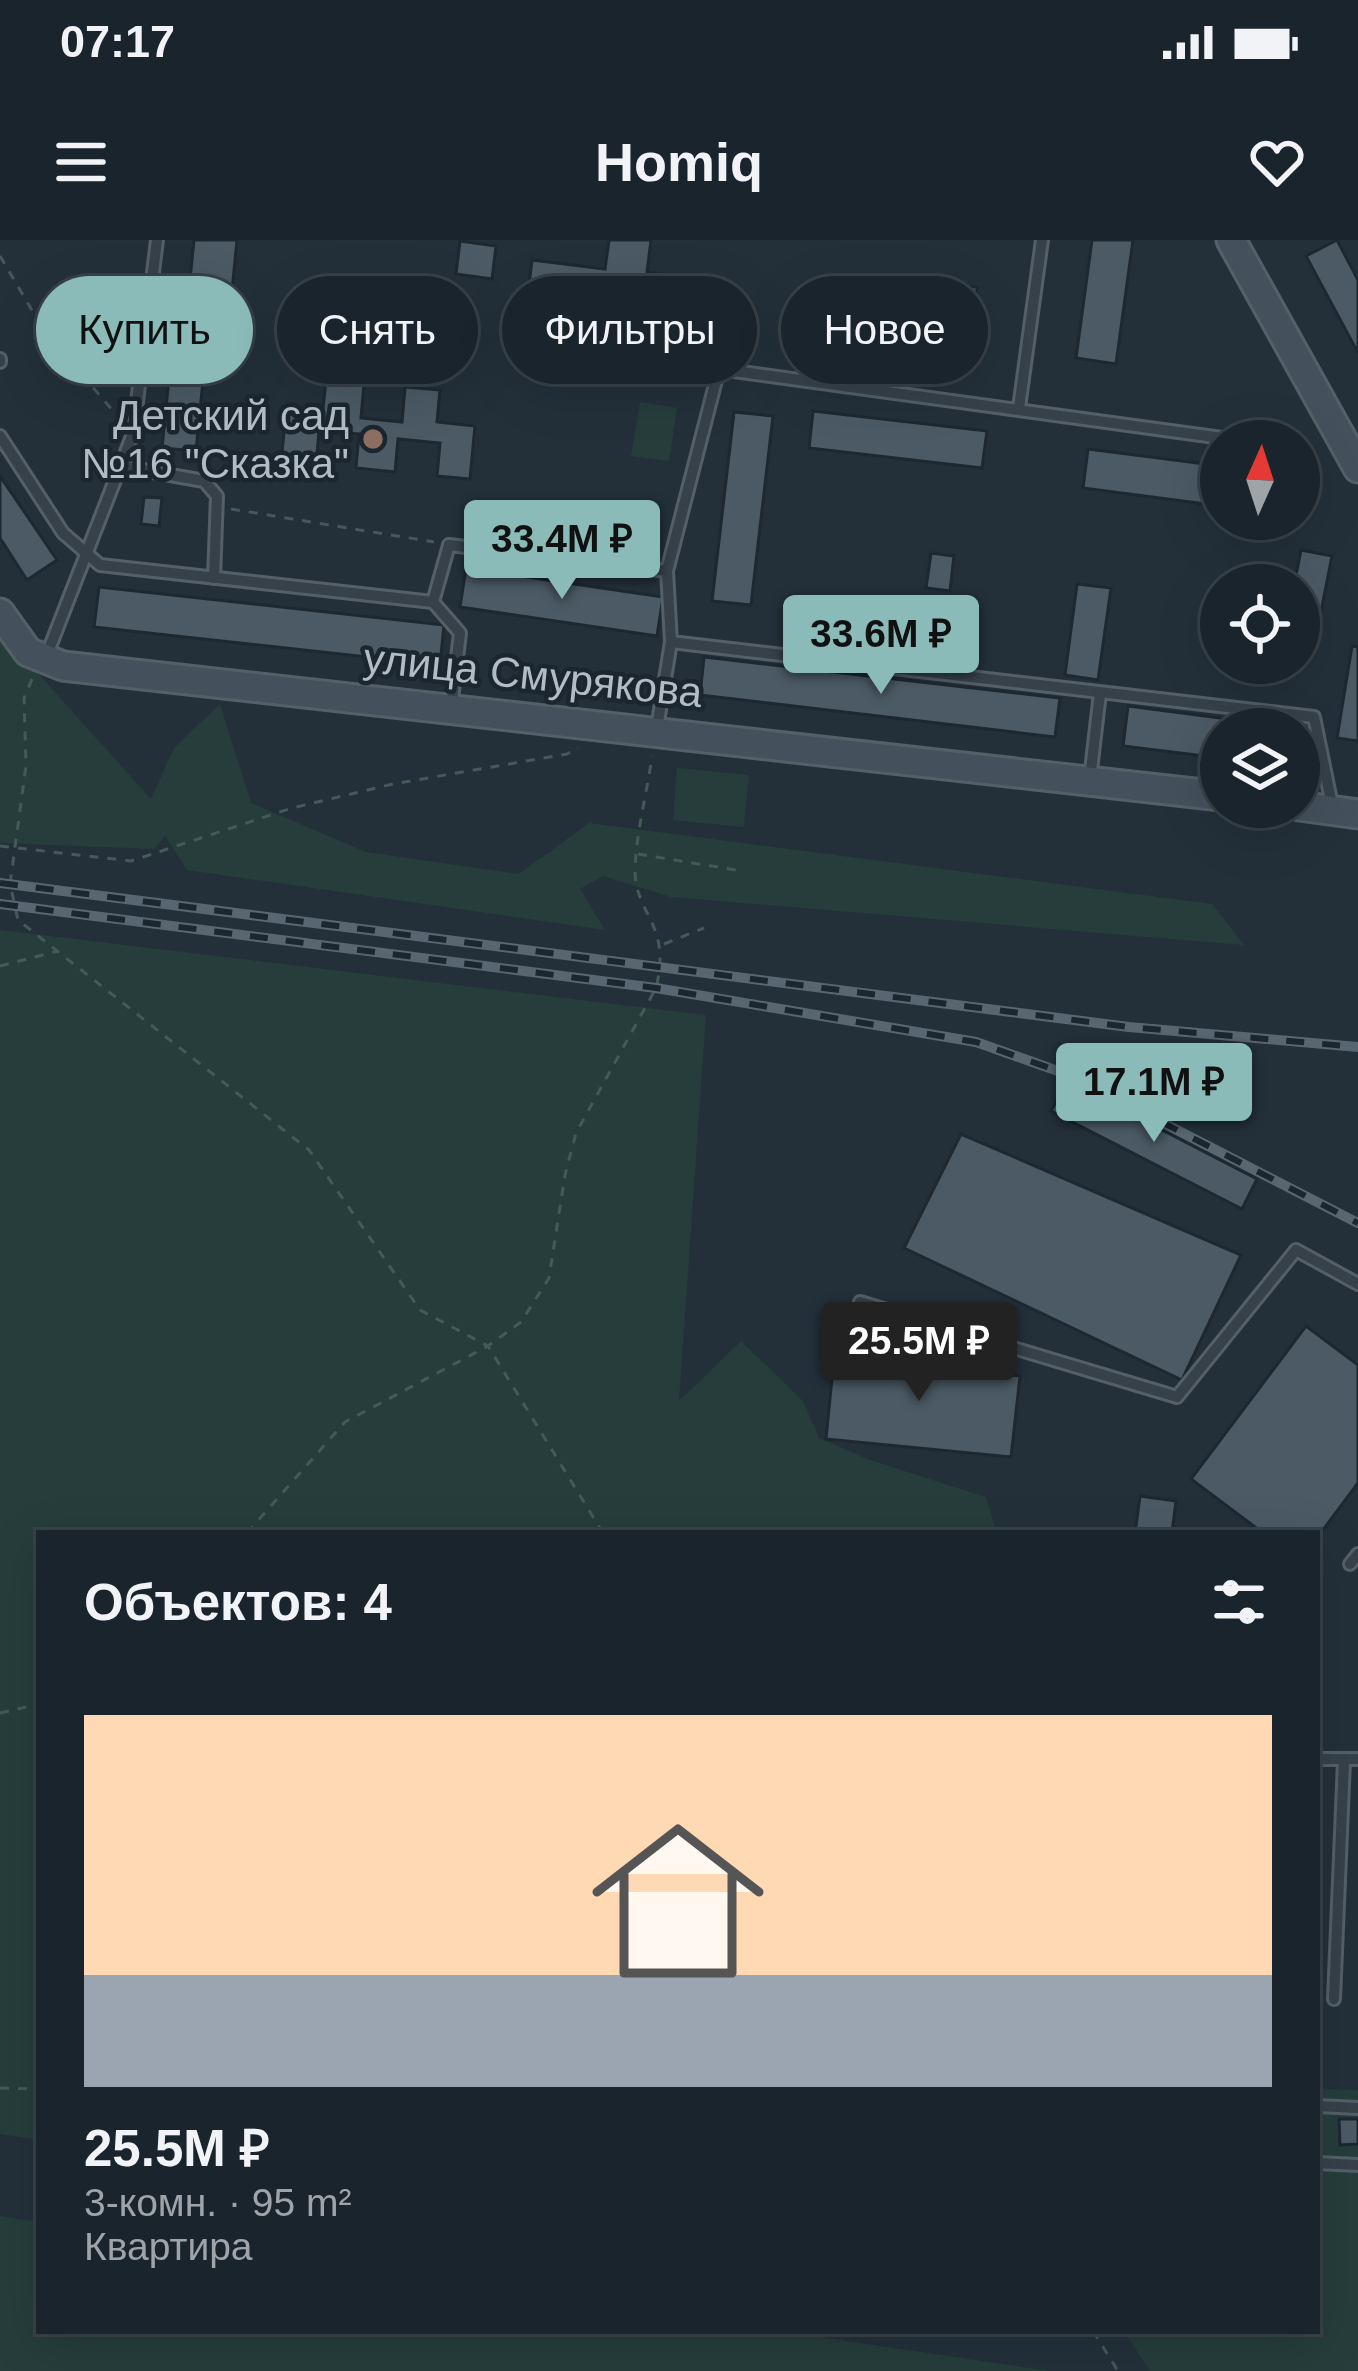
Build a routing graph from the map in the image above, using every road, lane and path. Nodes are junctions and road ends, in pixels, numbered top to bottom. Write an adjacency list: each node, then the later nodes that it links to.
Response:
1 (157, 240): 6 (lane)
2 (1042, 240): 5 (lane)
3 (1231, 240): 10 (street)
4 (0, 256): 6 (path)
5 (1018, 408): 7 (lane); 14 (lane)
6 (133, 434): 9 (lane)
7 (1200, 435)
8 (0, 436): 13 (lane)
9 (120, 466): 11 (lane); 13 (lane)
10 (1358, 468)
11 (217, 507): 12 (path); 15 (lane)
12 (449, 545): 14 (lane); 16 (lane)
13 (85, 553): 15 (lane); 19 (lane)
14 (667, 571): 18 (lane)
15 (214, 578): 16 (lane)
16 (433, 602): 21 (lane)
17 (0, 614): 19 (street)
18 (671, 642): 20 (lane); 22 (lane)
19 (43, 658): 21 (street, улица Смурякова); 28 (path)
20 (1100, 693): 24 (lane); 26 (lane)
21 (451, 708): 22 (street, улица Смурякова)
22 (656, 731): 24 (street, улица Смурякова); 29 (path)
23 (584, 745): 28 (path)
24 (1090, 780): 25 (street, улица Смурякова)
25 (1200, 793)
26 (1346, 812)
27 (0, 846): 28 (path)
28 (17, 848): 33 (path)
29 (638, 854): 30 (path); 32 (path)
30 (742, 871)
31 (704, 928): 32 (path)
32 (662, 944): 37 (path)
33 (59, 950): 34 (path); 37 (path)
34 (0, 966)
35 (1358, 1284): 36 (lane)
36 (860, 1302)
37 (488, 1346): 38 (path); 39 (path)
38 (250, 1530)
39 (601, 1530)
40 (36, 1705): 41 (path)
41 (0, 1713)
42 (1320, 1760): 43 (lane)
43 (1351, 1760): 44 (lane)
44 (1334, 1999)
45 (0, 2088): 46 (path)
46 (36, 2089)
47 (1320, 2106): 48 (lane)
48 (1358, 2108)
49 (1320, 2163): 50 (lane)
50 (1358, 2165)
51 (1096, 2334): 52 (path)
52 (1118, 2371)

